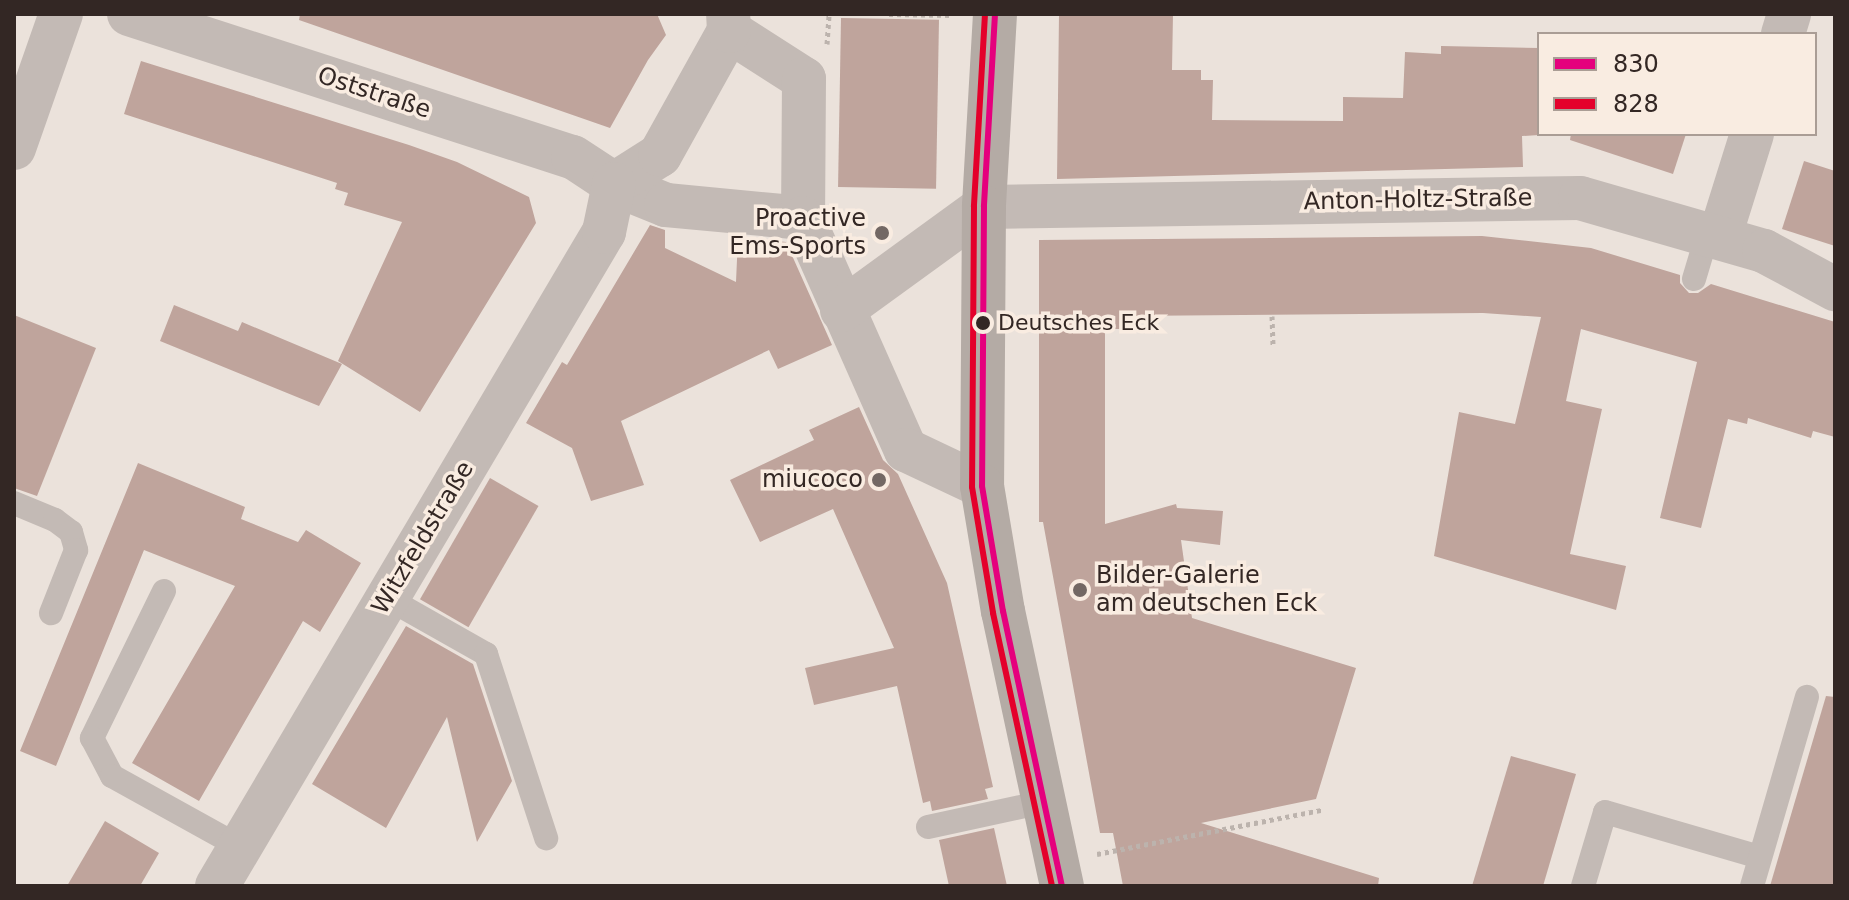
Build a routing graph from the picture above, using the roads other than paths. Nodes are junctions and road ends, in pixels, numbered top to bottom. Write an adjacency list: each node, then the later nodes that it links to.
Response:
1 (61, 14): 6 (street)
2 (129, 14): 7 (street, Oststraße)
3 (995, 15): 8 (main road)
4 (729, 23): 7 (street); 9 (street)
5 (1751, 136): 10 (street)
6 (14, 148)
7 (614, 184): 9 (street, Oststraße); 17 (street, Witzfeldstraße)
8 (984, 207): 10 (street, Anton-Holtz-Straße); 13 (street); 14 (main road)
9 (803, 218): 13 (street)
10 (1714, 234): 11 (lane); 12 (street, Anton-Holtz-Straße)
11 (1694, 279)
12 (1835, 289)
13 (842, 310): 14 (street)
14 (982, 486): 20 (main road)
15 (14, 503): 18 (lane)
16 (164, 591): 23 (lane)
17 (387, 598): 22 (lane); 23 (street, Witzfeldstraße)
18 (51, 613)
19 (1807, 697): 24 (lane)
20 (1044, 802): 21 (lane); 25 (main road)
21 (928, 827)
22 (546, 838)
23 (240, 847): 26 (street, Witzfeldstraße)
24 (1760, 857): 27 (lane); 28 (lane)
25 (1060, 874)
26 (217, 886)
27 (1583, 886)
28 (1752, 886)

